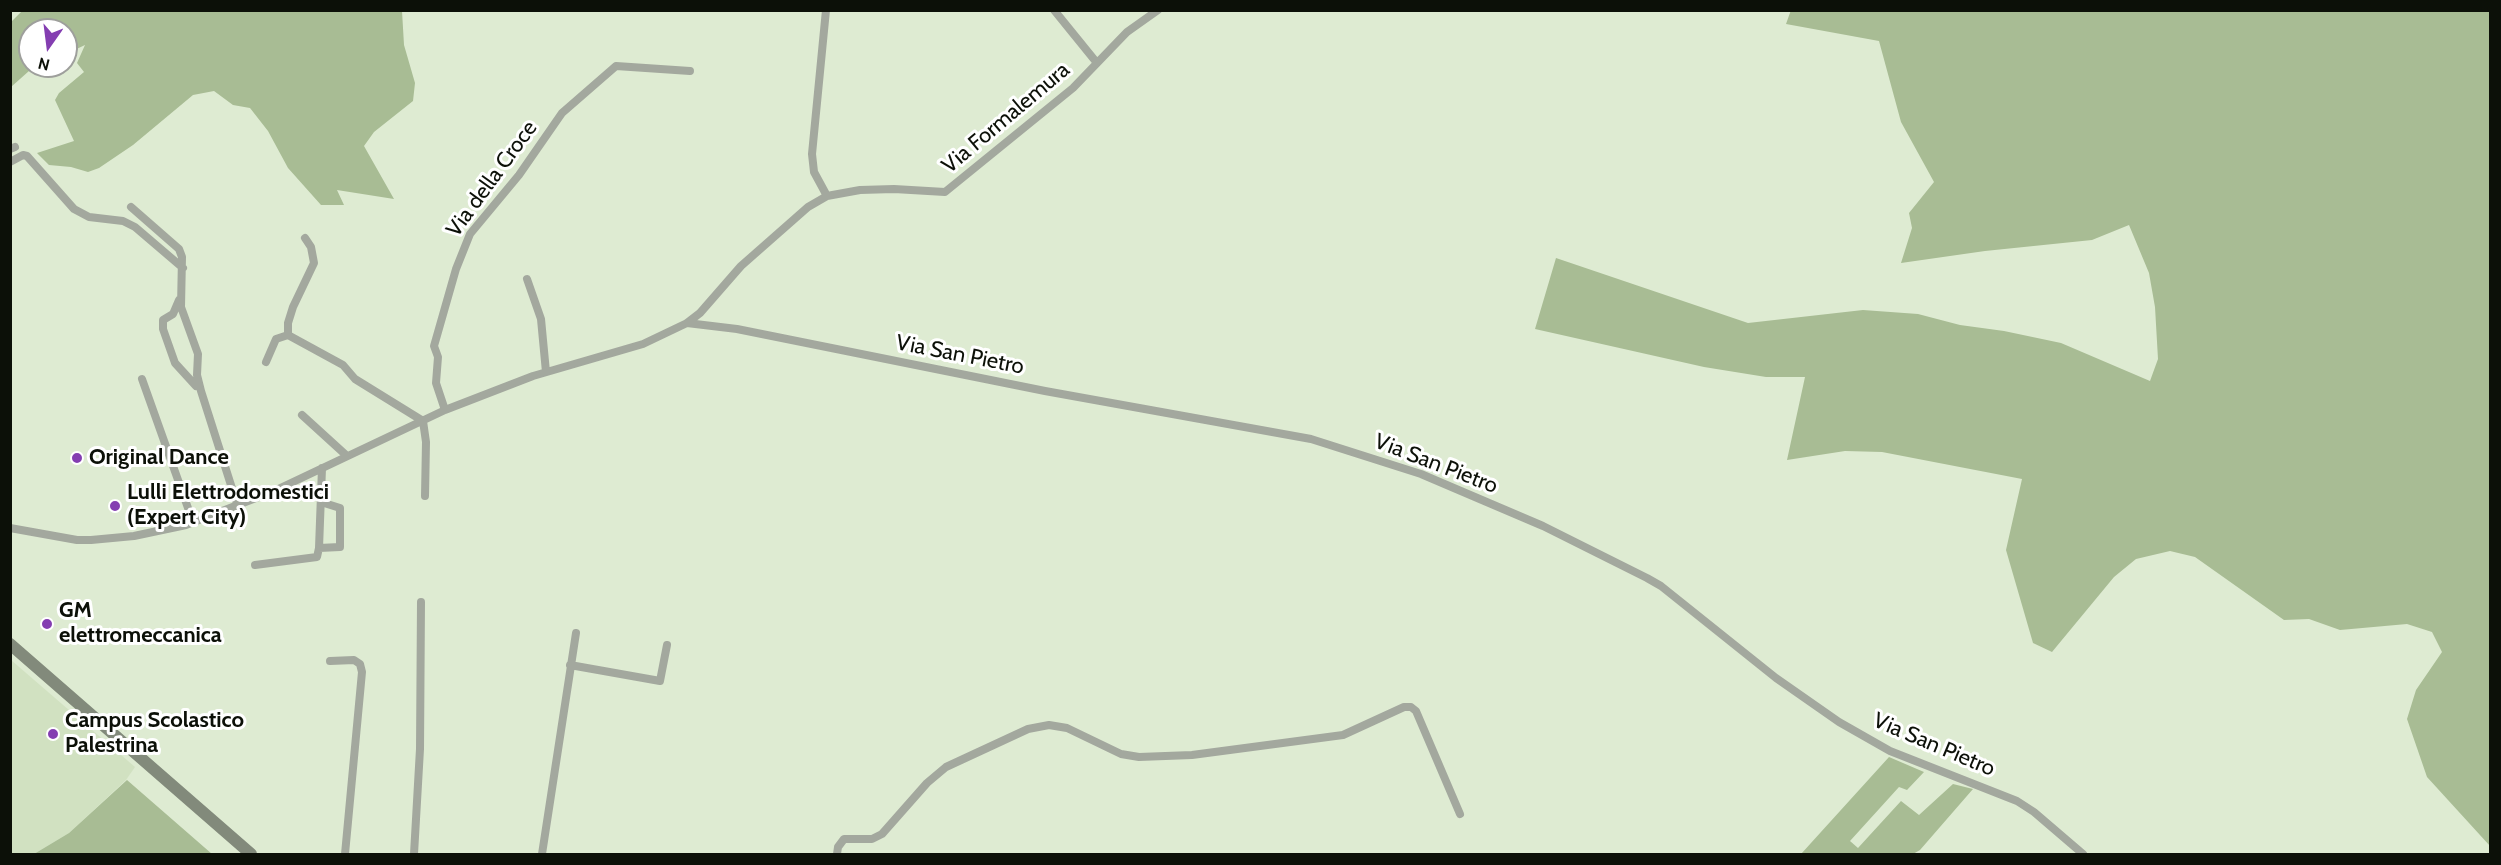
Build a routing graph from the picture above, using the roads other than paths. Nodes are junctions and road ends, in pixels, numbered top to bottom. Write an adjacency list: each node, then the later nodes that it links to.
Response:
1 (826, 10): 7 (street)
2 (1054, 10): 4 (street)
3 (1158, 10): 4 (street, Via Formalemura)
4 (1097, 63): 7 (street, Via Formalemura)
5 (690, 71): 19 (street, Via della Croce)
6 (10, 162): 10 (street)
7 (827, 196): 13 (street, Via Formalemura)
8 (131, 207): 10 (street)
9 (305, 238): 14 (street)
10 (183, 268): 12 (street)
11 (527, 279): 16 (street)
12 (181, 293): 18 (street); 18 (street)
13 (687, 323): 16 (street); 43 (street, Via San Pietro)
14 (288, 335): 15 (street); 21 (street)
15 (266, 362)
16 (546, 372): 19 (street)
17 (142, 379): 27 (street)
18 (201, 391): 26 (street)
19 (445, 410): 21 (street)
20 (302, 415): 22 (street)
21 (423, 421): 22 (street); 24 (street)
22 (347, 456): 23 (street)
23 (322, 468): 25 (street); 26 (street)
24 (425, 496)
25 (321, 502): 29 (street); 29 (street)
26 (237, 504): 27 (street)
27 (193, 522): 28 (street)
28 (10, 528)
29 (320, 548): 30 (street)
30 (255, 565)
31 (421, 602): 40 (street)
32 (576, 633): 36 (street)
33 (10, 644): 38 (street)
34 (667, 645): 36 (street)
35 (330, 661): 39 (street)
36 (570, 665): 41 (street)
37 (1460, 814): 42 (street)
38 (251, 855)
39 (345, 855)
40 (414, 855)
41 (542, 855)
42 (837, 855)
43 (2083, 855)

